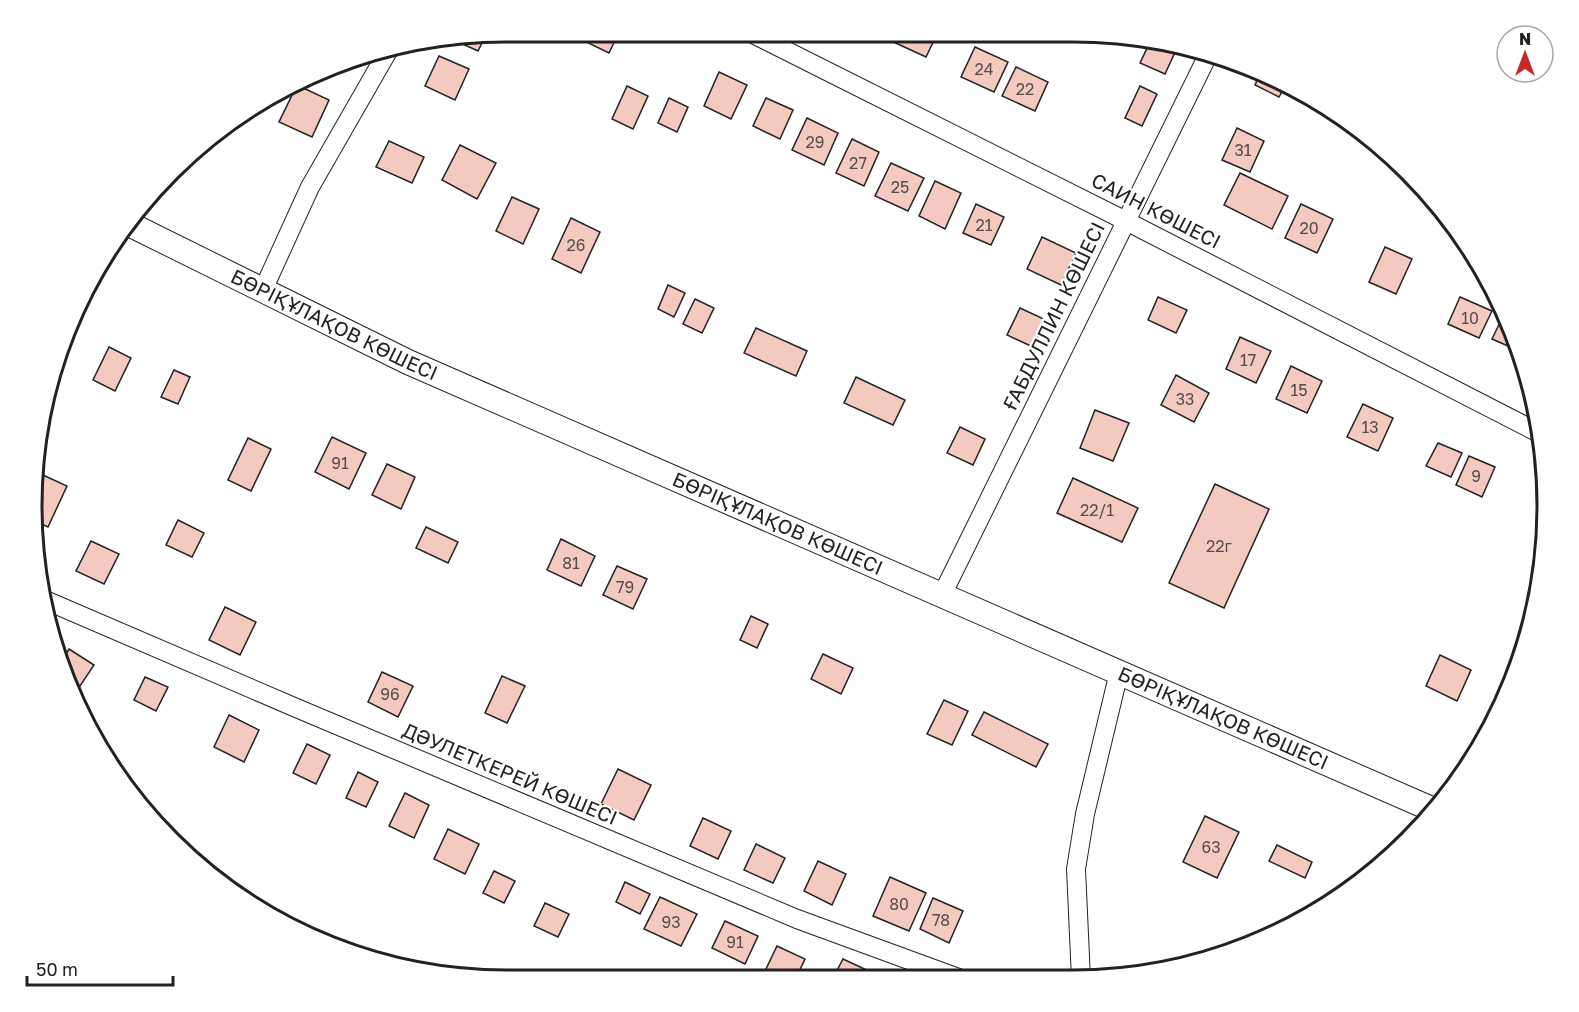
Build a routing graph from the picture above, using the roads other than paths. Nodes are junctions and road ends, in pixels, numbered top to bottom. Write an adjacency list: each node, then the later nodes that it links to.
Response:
1 (769, 42): 4 (street, САИН КӨШЕСІ)
2 (384, 59): 6 (street)
3 (1205, 62): 4 (street, ҒАБДУЛЛИН КӨШЕСІ)
4 (1126, 221): 7 (street, САИН КӨШЕСІ); 8 (street, ҒАБДУЛЛИН КӨШЕСІ)
5 (136, 227): 6 (street, БӨРІҚҰЛАҚОВ КӨШЕСІ)
6 (262, 290): 8 (street, БӨРІҚҰЛАҚОВ КӨШЕСІ)
7 (1530, 429)
8 (942, 595): 10 (street, БӨРІҚҰЛАҚОВ КӨШЕСІ)
9 (53, 603): 12 (street, ДӘУЛЕТКЕРЕЙ КӨШЕСІ)
10 (1119, 672): 11 (street, БӨРІҚҰЛАҚОВ КӨШЕСІ); 13 (street)
11 (1427, 806)
12 (936, 970)
13 (1081, 970)

